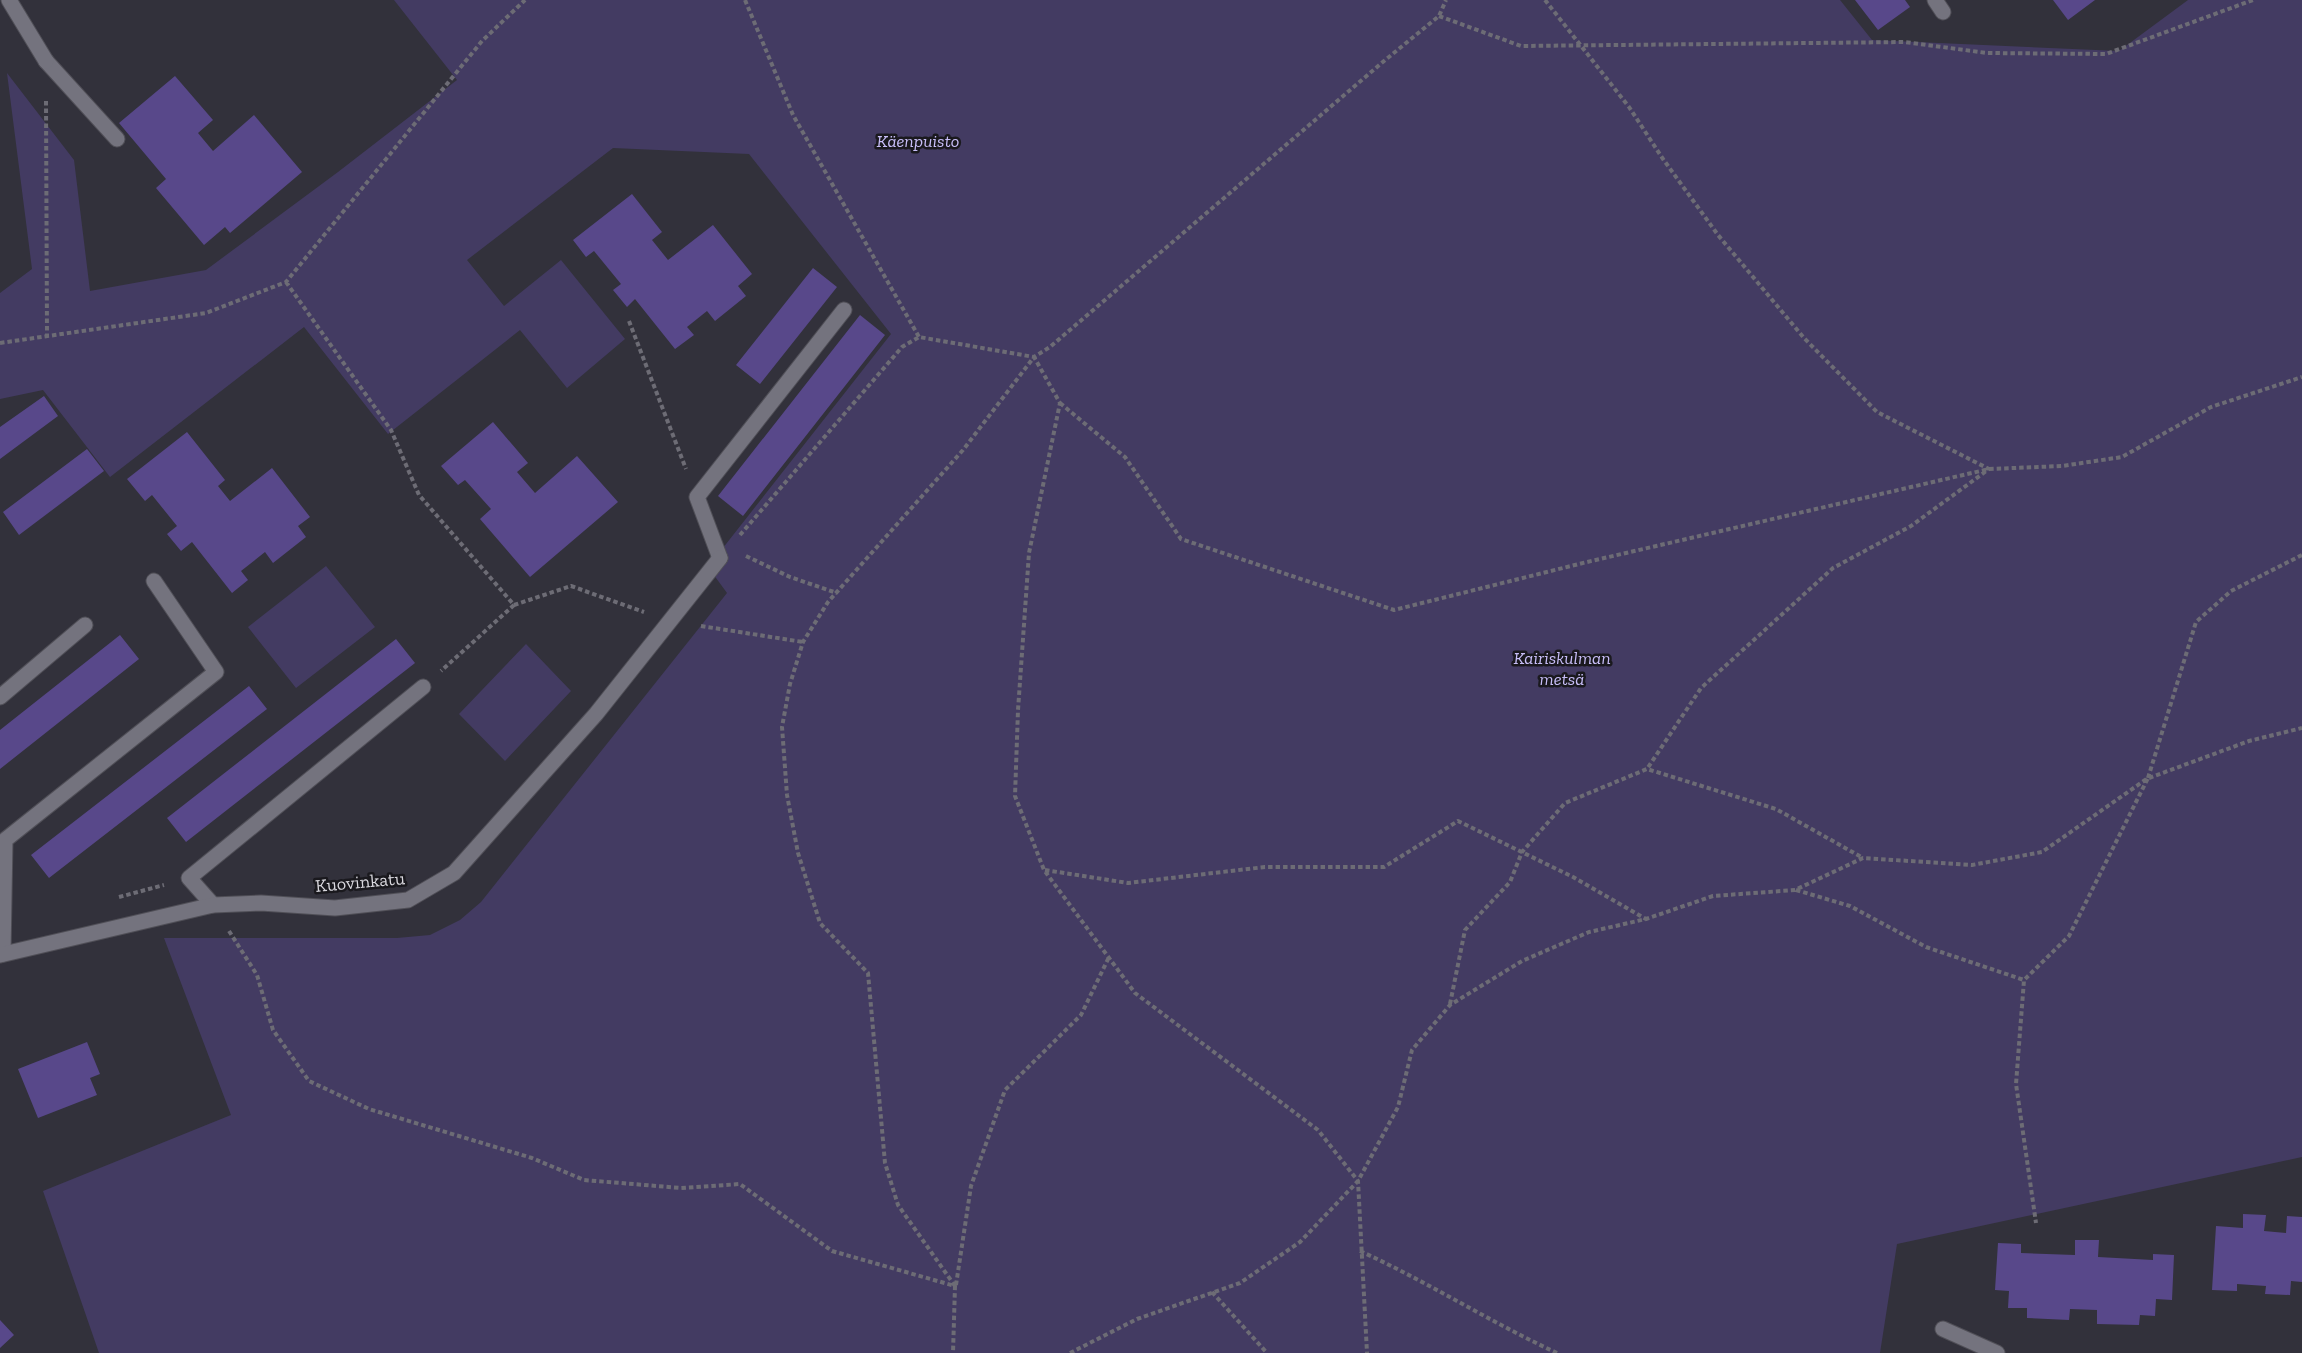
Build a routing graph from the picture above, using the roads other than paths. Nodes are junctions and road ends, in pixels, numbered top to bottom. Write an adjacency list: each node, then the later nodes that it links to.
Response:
1 (9, 0): 2 (street)
2 (117, 139)
3 (844, 310): 8 (street, Kuovinkatu)
4 (154, 581): 9 (street)
5 (86, 625): 7 (street)
6 (423, 687): 8 (street)
7 (0, 697)
8 (213, 905): 9 (street, Kuovinkatu)
9 (1, 954)
10 (1942, 1329): 11 (street)
11 (1997, 1353)

